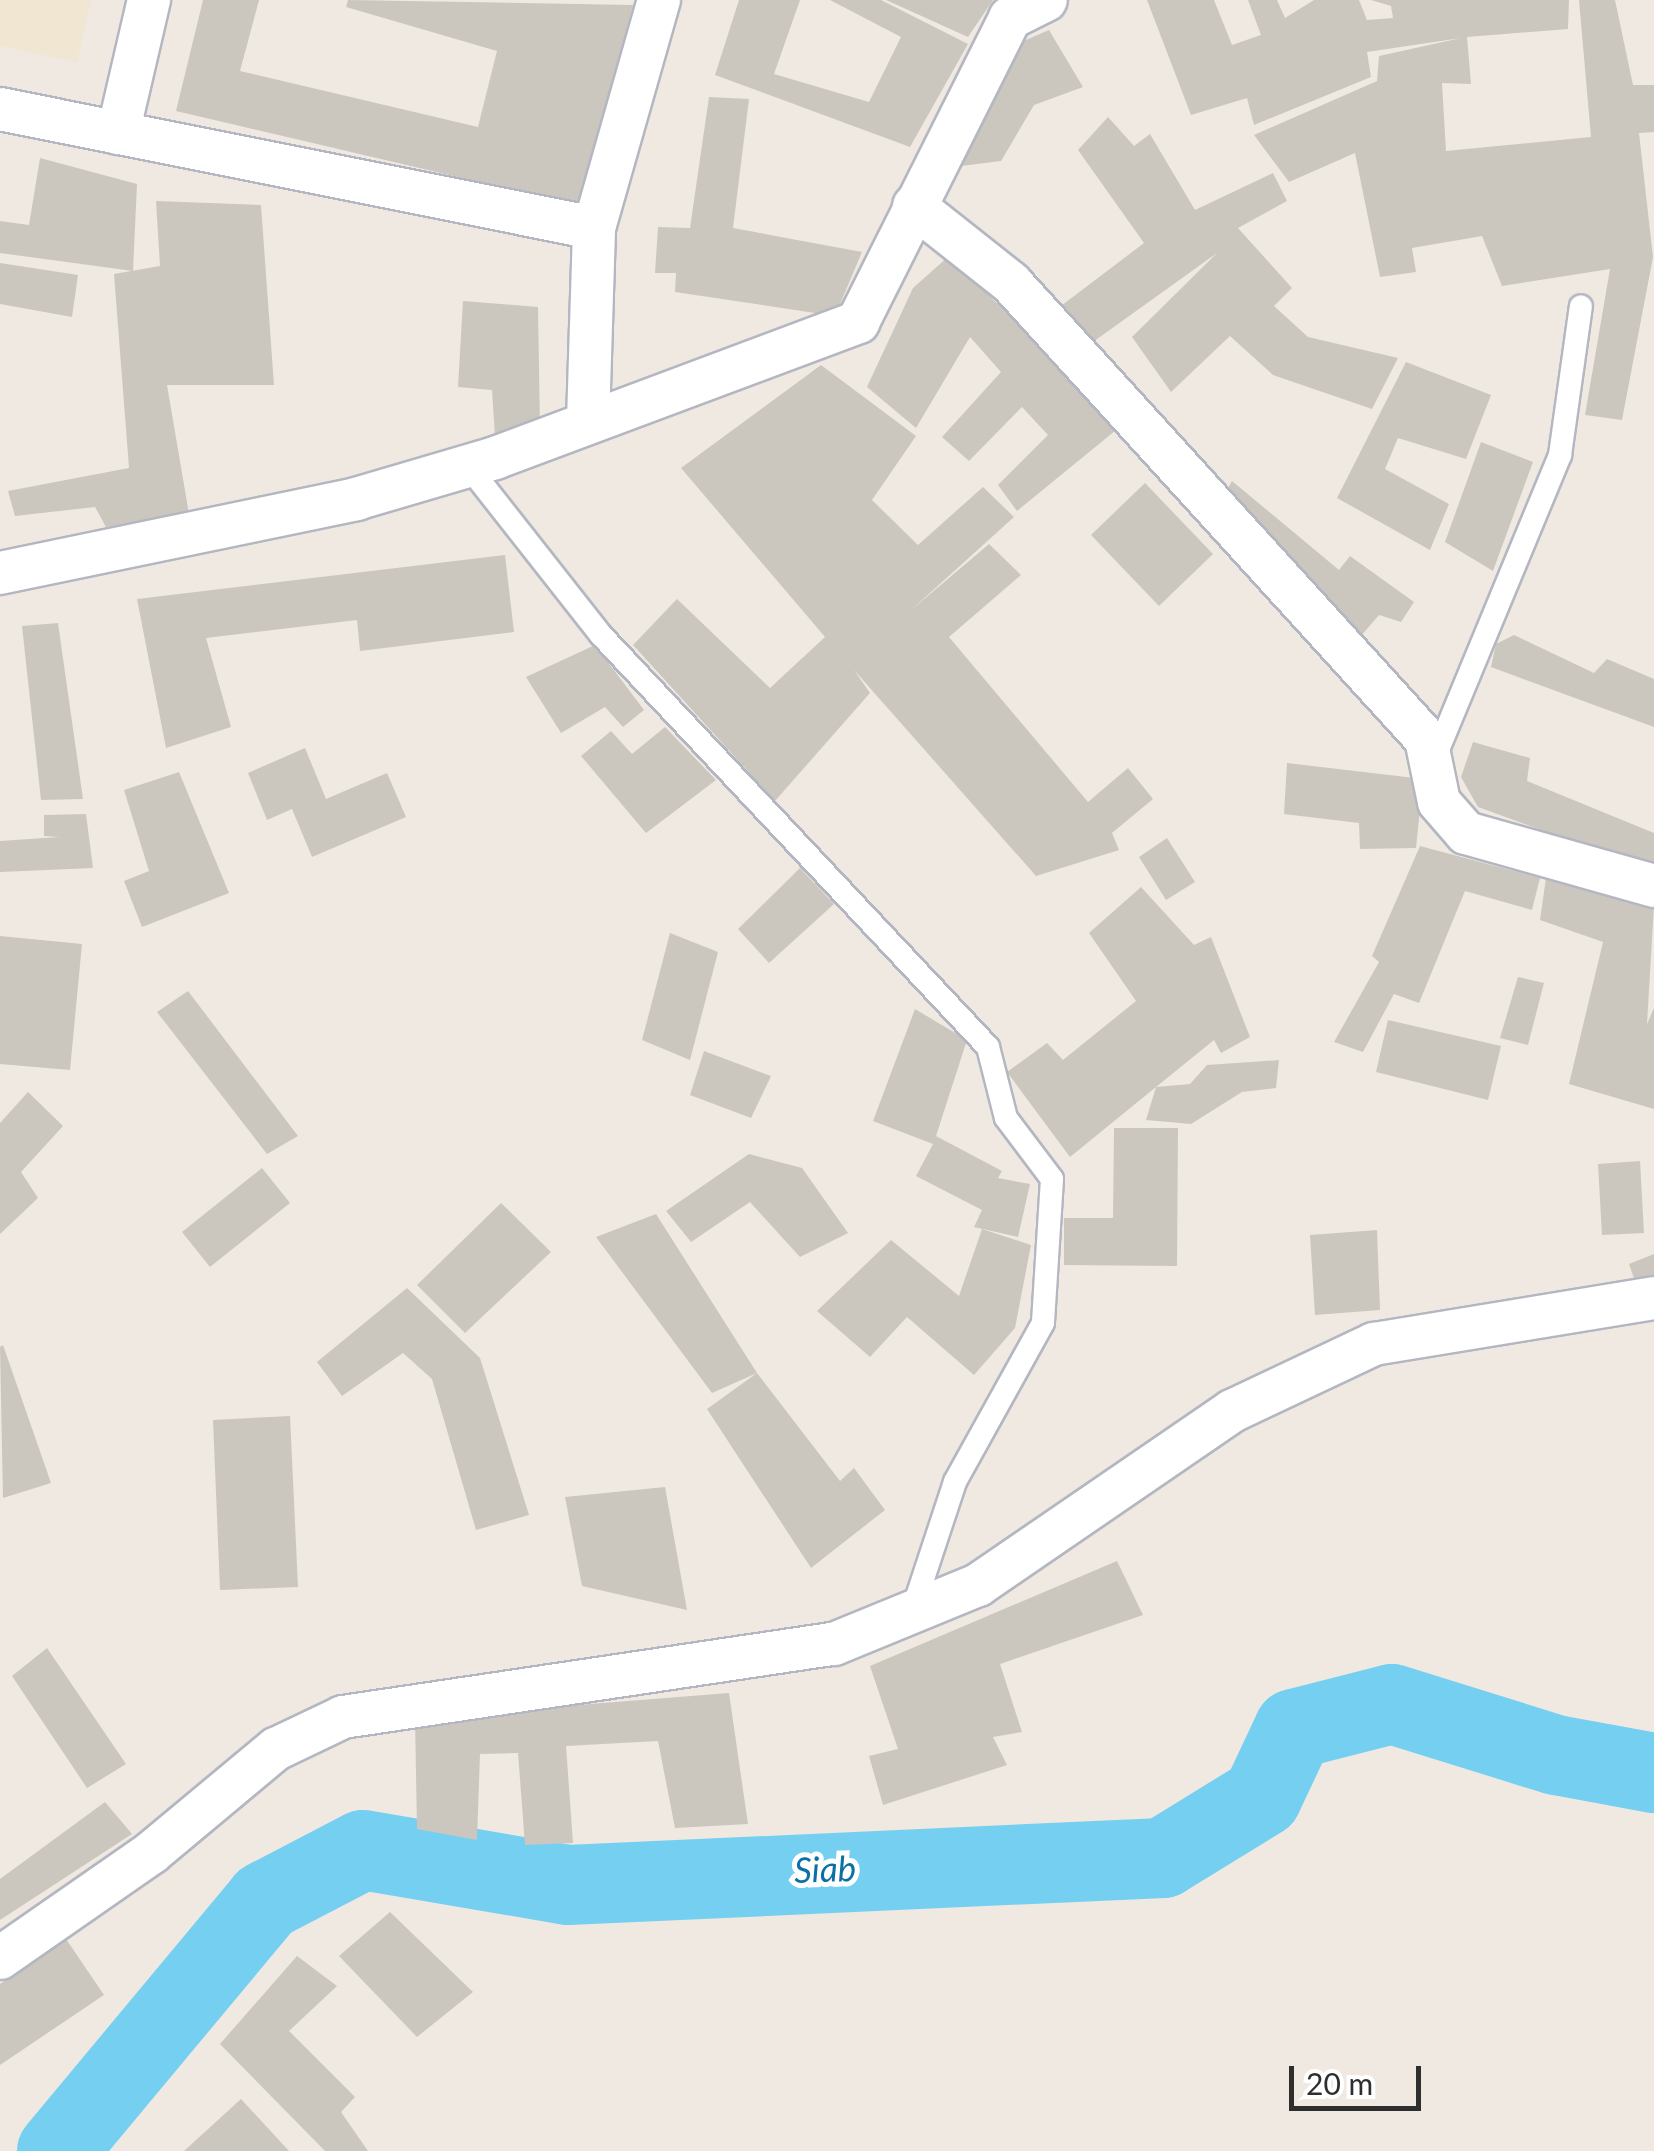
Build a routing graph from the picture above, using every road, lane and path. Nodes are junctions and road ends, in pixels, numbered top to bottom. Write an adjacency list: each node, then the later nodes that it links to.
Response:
1 (149, 0): 5 (street)
2 (659, 0): 7 (street)
3 (1046, 0): 6 (street)
4 (0, 109): 5 (street)
5 (118, 133): 7 (street)
6 (914, 206): 9 (street); 12 (street)
7 (594, 228): 9 (street)
8 (1581, 306): 12 (lane)
9 (588, 420): 10 (street)
10 (468, 466): 11 (street); 15 (lane)
11 (0, 572)
12 (1432, 766): 13 (street)
13 (1654, 886)
14 (1654, 1298): 15 (street)
15 (912, 1612): 16 (street)
16 (0, 1958)

